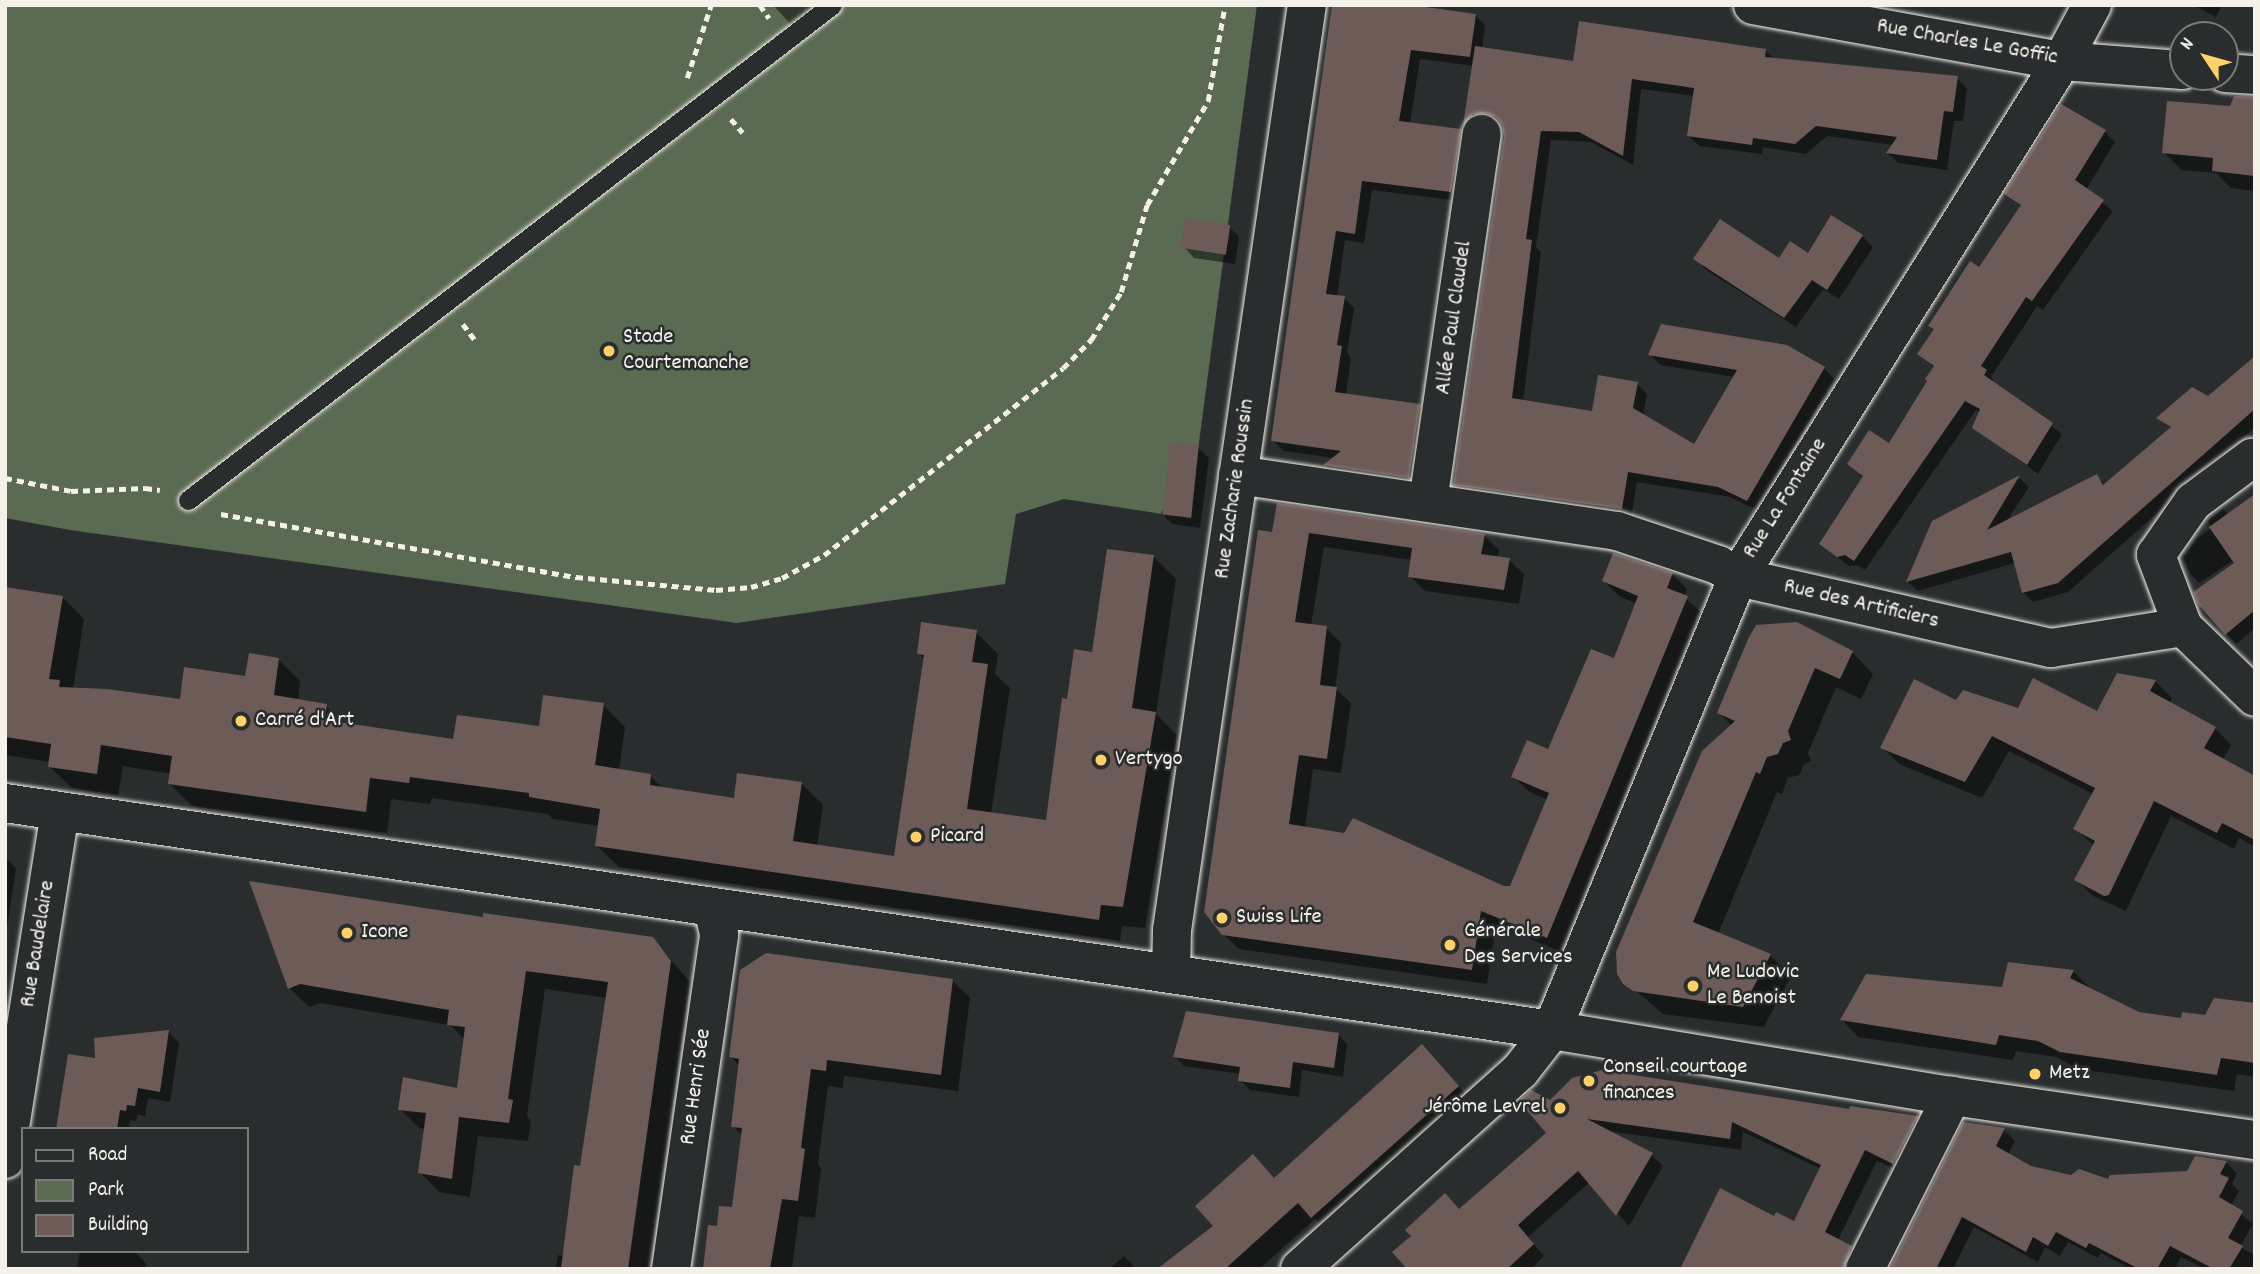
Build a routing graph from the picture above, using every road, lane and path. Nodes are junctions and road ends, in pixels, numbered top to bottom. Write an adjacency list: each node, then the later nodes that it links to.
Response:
1 (711, 5): 9 (path)
2 (832, 5): 9 (lane)
3 (1225, 5): 14 (path)
4 (1307, 5): 12 (street, Rue Zacharie Roussin)
5 (1753, 5): 7 (street, Rue Charles Le Goffic)
6 (2092, 5): 7 (street, Rue La Fontaine)
7 (2062, 61): 8 (street, Rue Charles Le Goffic); 16 (street, Rue La Fontaine)
8 (2169, 69)
9 (670, 129): 14 (lane)
10 (1482, 134): 15 (street, Allée Paul Claudel)
11 (2252, 458): 17 (street)
12 (1238, 475): 15 (street, Rue des Artificiers); 22 (street, Rue Zacharie Roussin)
13 (5, 478): 14 (path)
14 (187, 500)
15 (1427, 502): 16 (street, Rue des Artificiers)
16 (1738, 577): 17 (street, Rue des Artificiers); 23 (street, Rue La Fontaine)
17 (2183, 627): 18 (street)
18 (2255, 697)
19 (5, 803): 20 (street)
20 (60, 811): 21 (street); 26 (street, Rue Baudelaire)
21 (713, 907): 22 (street); 27 (street, Rue Henri Sée)
22 (1171, 974): 23 (street)
23 (1552, 1030): 24 (street); 28 (street, Rue La Fontaine)
24 (1952, 1096): 25 (street); 29 (street)
25 (2255, 1140)
26 (5, 1159)
27 (671, 1269)
28 (1300, 1269)
29 (1865, 1269)

